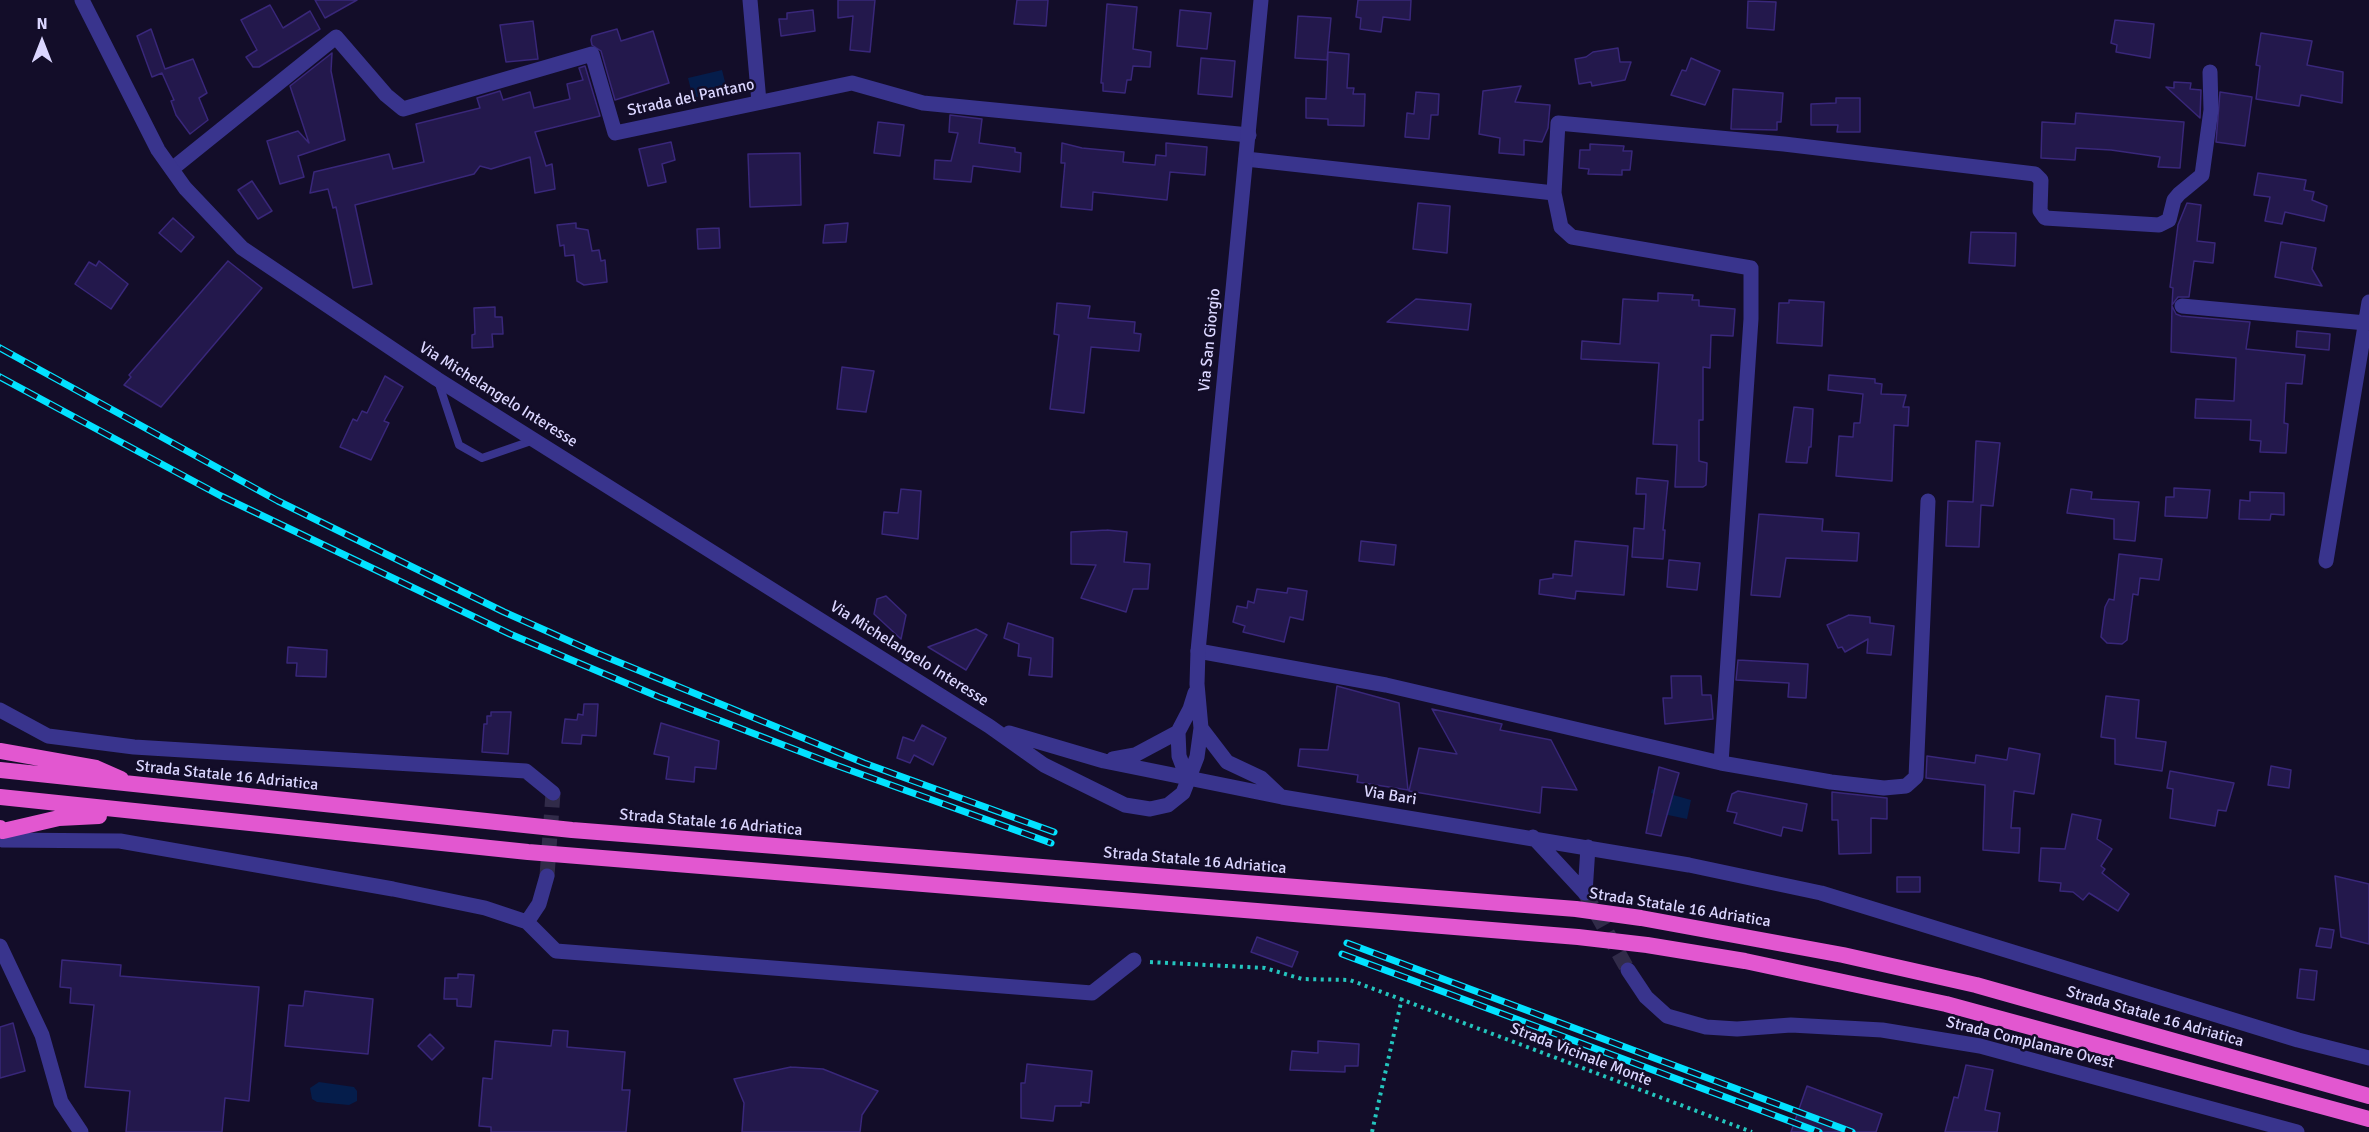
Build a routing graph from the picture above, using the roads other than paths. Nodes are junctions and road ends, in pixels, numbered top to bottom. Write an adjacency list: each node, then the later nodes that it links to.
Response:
1 (750, 0): 5 (street)
2 (1261, 0): 6 (street, Via San Giorgio)
3 (84, 3): 8 (street, Via Michelangelo Interesse)
4 (2210, 72): 9 (street)
5 (759, 102): 6 (street, Strada del Pantano); 8 (street, Strada del Pantano)
6 (1249, 135): 7 (street, Via San Giorgio)
7 (1246, 159): 9 (street); 17 (street, Via San Giorgio)
8 (172, 169): 13 (street, Via Michelangelo Interesse)
9 (1554, 193): 25 (street)
10 (2369, 302): 12 (street)
11 (2182, 306): 12 (street)
12 (2366, 323): 16 (street)
13 (437, 379): 14 (street, Via Michelangelo Interesse); 14 (lane)
14 (534, 440): 20 (street, Via Michelangelo Interesse)
15 (1928, 501): 25 (street)
16 (2325, 561)
17 (1198, 651): 18 (street, Via San Giorgio); 25 (street)
18 (1197, 684): 21 (street, Via San Giorgio); 22 (street, Via San Giorgio)
19 (0, 710): 29 (street)
20 (989, 726): 24 (street, Via Michelangelo Interesse); 27 (street, Via Michelangelo Interesse)
21 (1201, 728): 27 (street, Via San Giorgio); 30 (street)
22 (1178, 732): 24 (street); 27 (street)
23 (0, 751): 28 (highway)
24 (1104, 761): 27 (street, Via Michelangelo Interesse)
25 (1721, 763)
26 (0, 770): 28 (highway, Strada Statale 16 Adriatica)
27 (1187, 777): 30 (street, Via Bari)
28 (129, 784): 42 (highway, Strada Statale 16 Adriatica)
29 (553, 793)
30 (1281, 796): 34 (street, Via Bari)
31 (0, 797): 32 (highway)
32 (142, 814): 33 (highway); 43 (highway)
33 (2, 836): 37 (street)
34 (1533, 837): 35 (street, Via Bari); 35 (street)
35 (1588, 847): 41 (street, Via Bari)
36 (547, 876): 37 (street)
37 (527, 922): 39 (street)
38 (0, 946): 44 (street)
39 (1134, 960)
40 (1628, 970): 45 (street, Strada Complanare Ovest)
41 (2369, 1058)
42 (2369, 1095)
43 (2369, 1119)
44 (81, 1132)
45 (2297, 1132)

